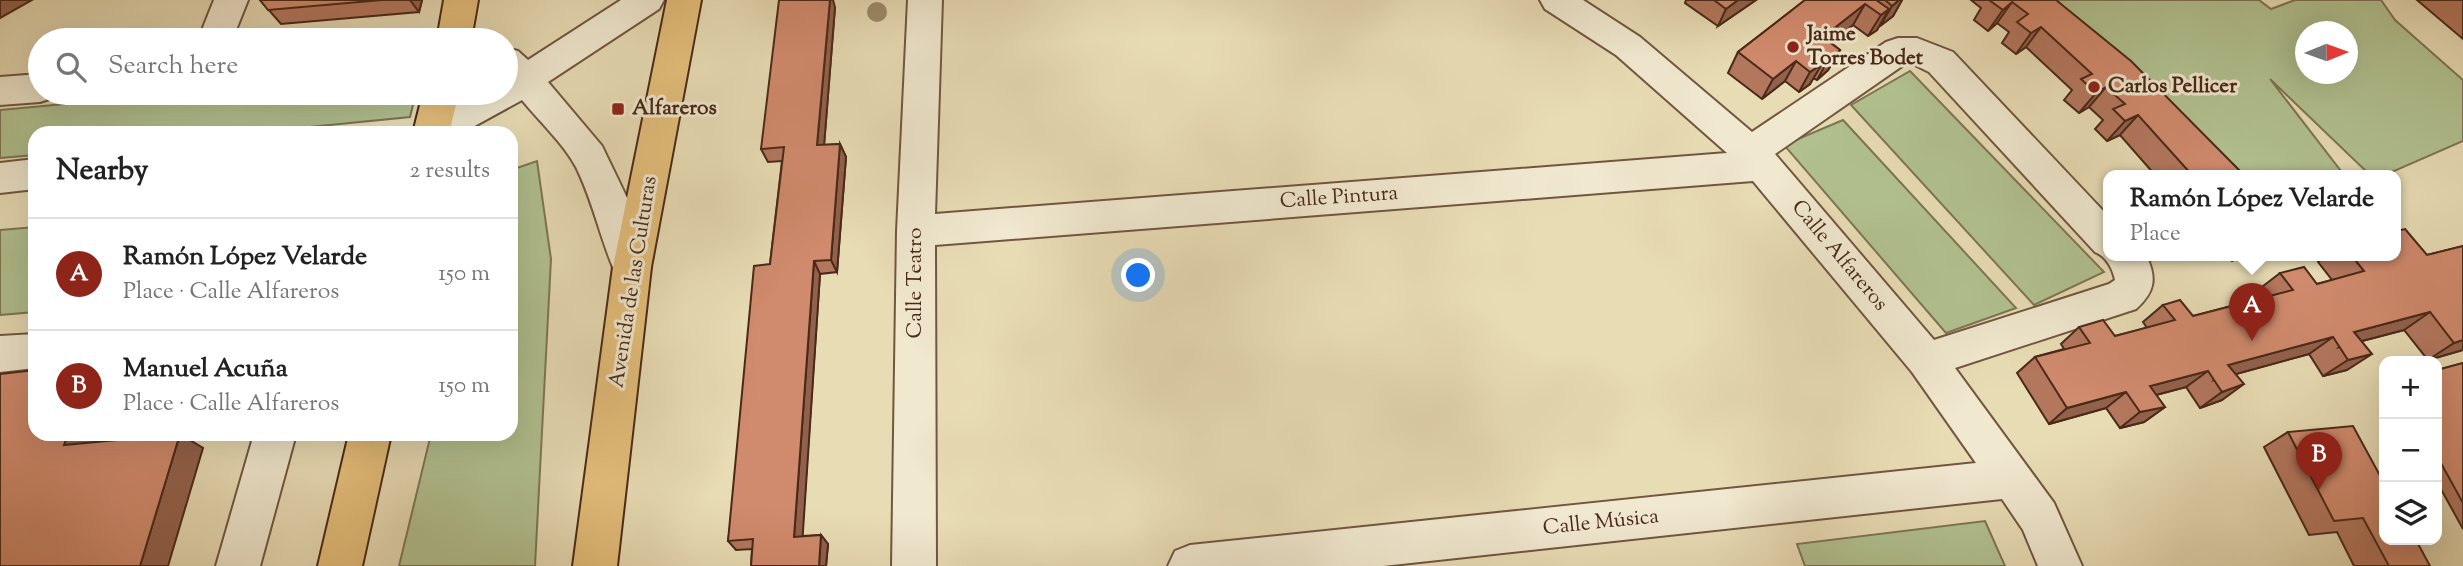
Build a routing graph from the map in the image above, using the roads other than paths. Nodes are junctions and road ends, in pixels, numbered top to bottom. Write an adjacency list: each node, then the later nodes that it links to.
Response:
1 (232, 0): 7 (street)
2 (461, 0): 8 (main road)
3 (647, 0): 9 (street)
4 (684, 0): 23 (main road, Avenida de las Culturas)
5 (925, 0): 20 (street, Calle Teatro)
6 (1557, 0): 17 (street, Calle Alfareros)
7 (220, 28)
8 (456, 28)
9 (518, 78)
10 (28, 89): 12 (street)
11 (518, 89): 23 (street)
12 (0, 91)
13 (438, 105): 15 (main road)
14 (475, 105): 16 (street)
15 (433, 126)
16 (442, 126)
17 (1757, 159): 20 (street, Calle Pintura); 21 (street); 26 (street, Calle Alfareros)
18 (28, 175): 19 (street)
19 (0, 178)
20 (916, 231): 33 (street, Calle Teatro)
21 (2103, 235)
22 (2127, 261): 26 (street)
23 (632, 267): 32 (main road, Avenida de las Culturas)
24 (28, 352): 25 (street)
25 (0, 354)
26 (1926, 360): 29 (street, Calle Alfareros)
27 (273, 441): 30 (street)
28 (368, 441): 31 (main road)
29 (2011, 480): 34 (street, Calle Música); 35 (street, Calle Alfareros)
30 (238, 566)
31 (340, 566)
32 (595, 566)
33 (914, 566)
34 (1190, 566)
35 (2060, 566)

